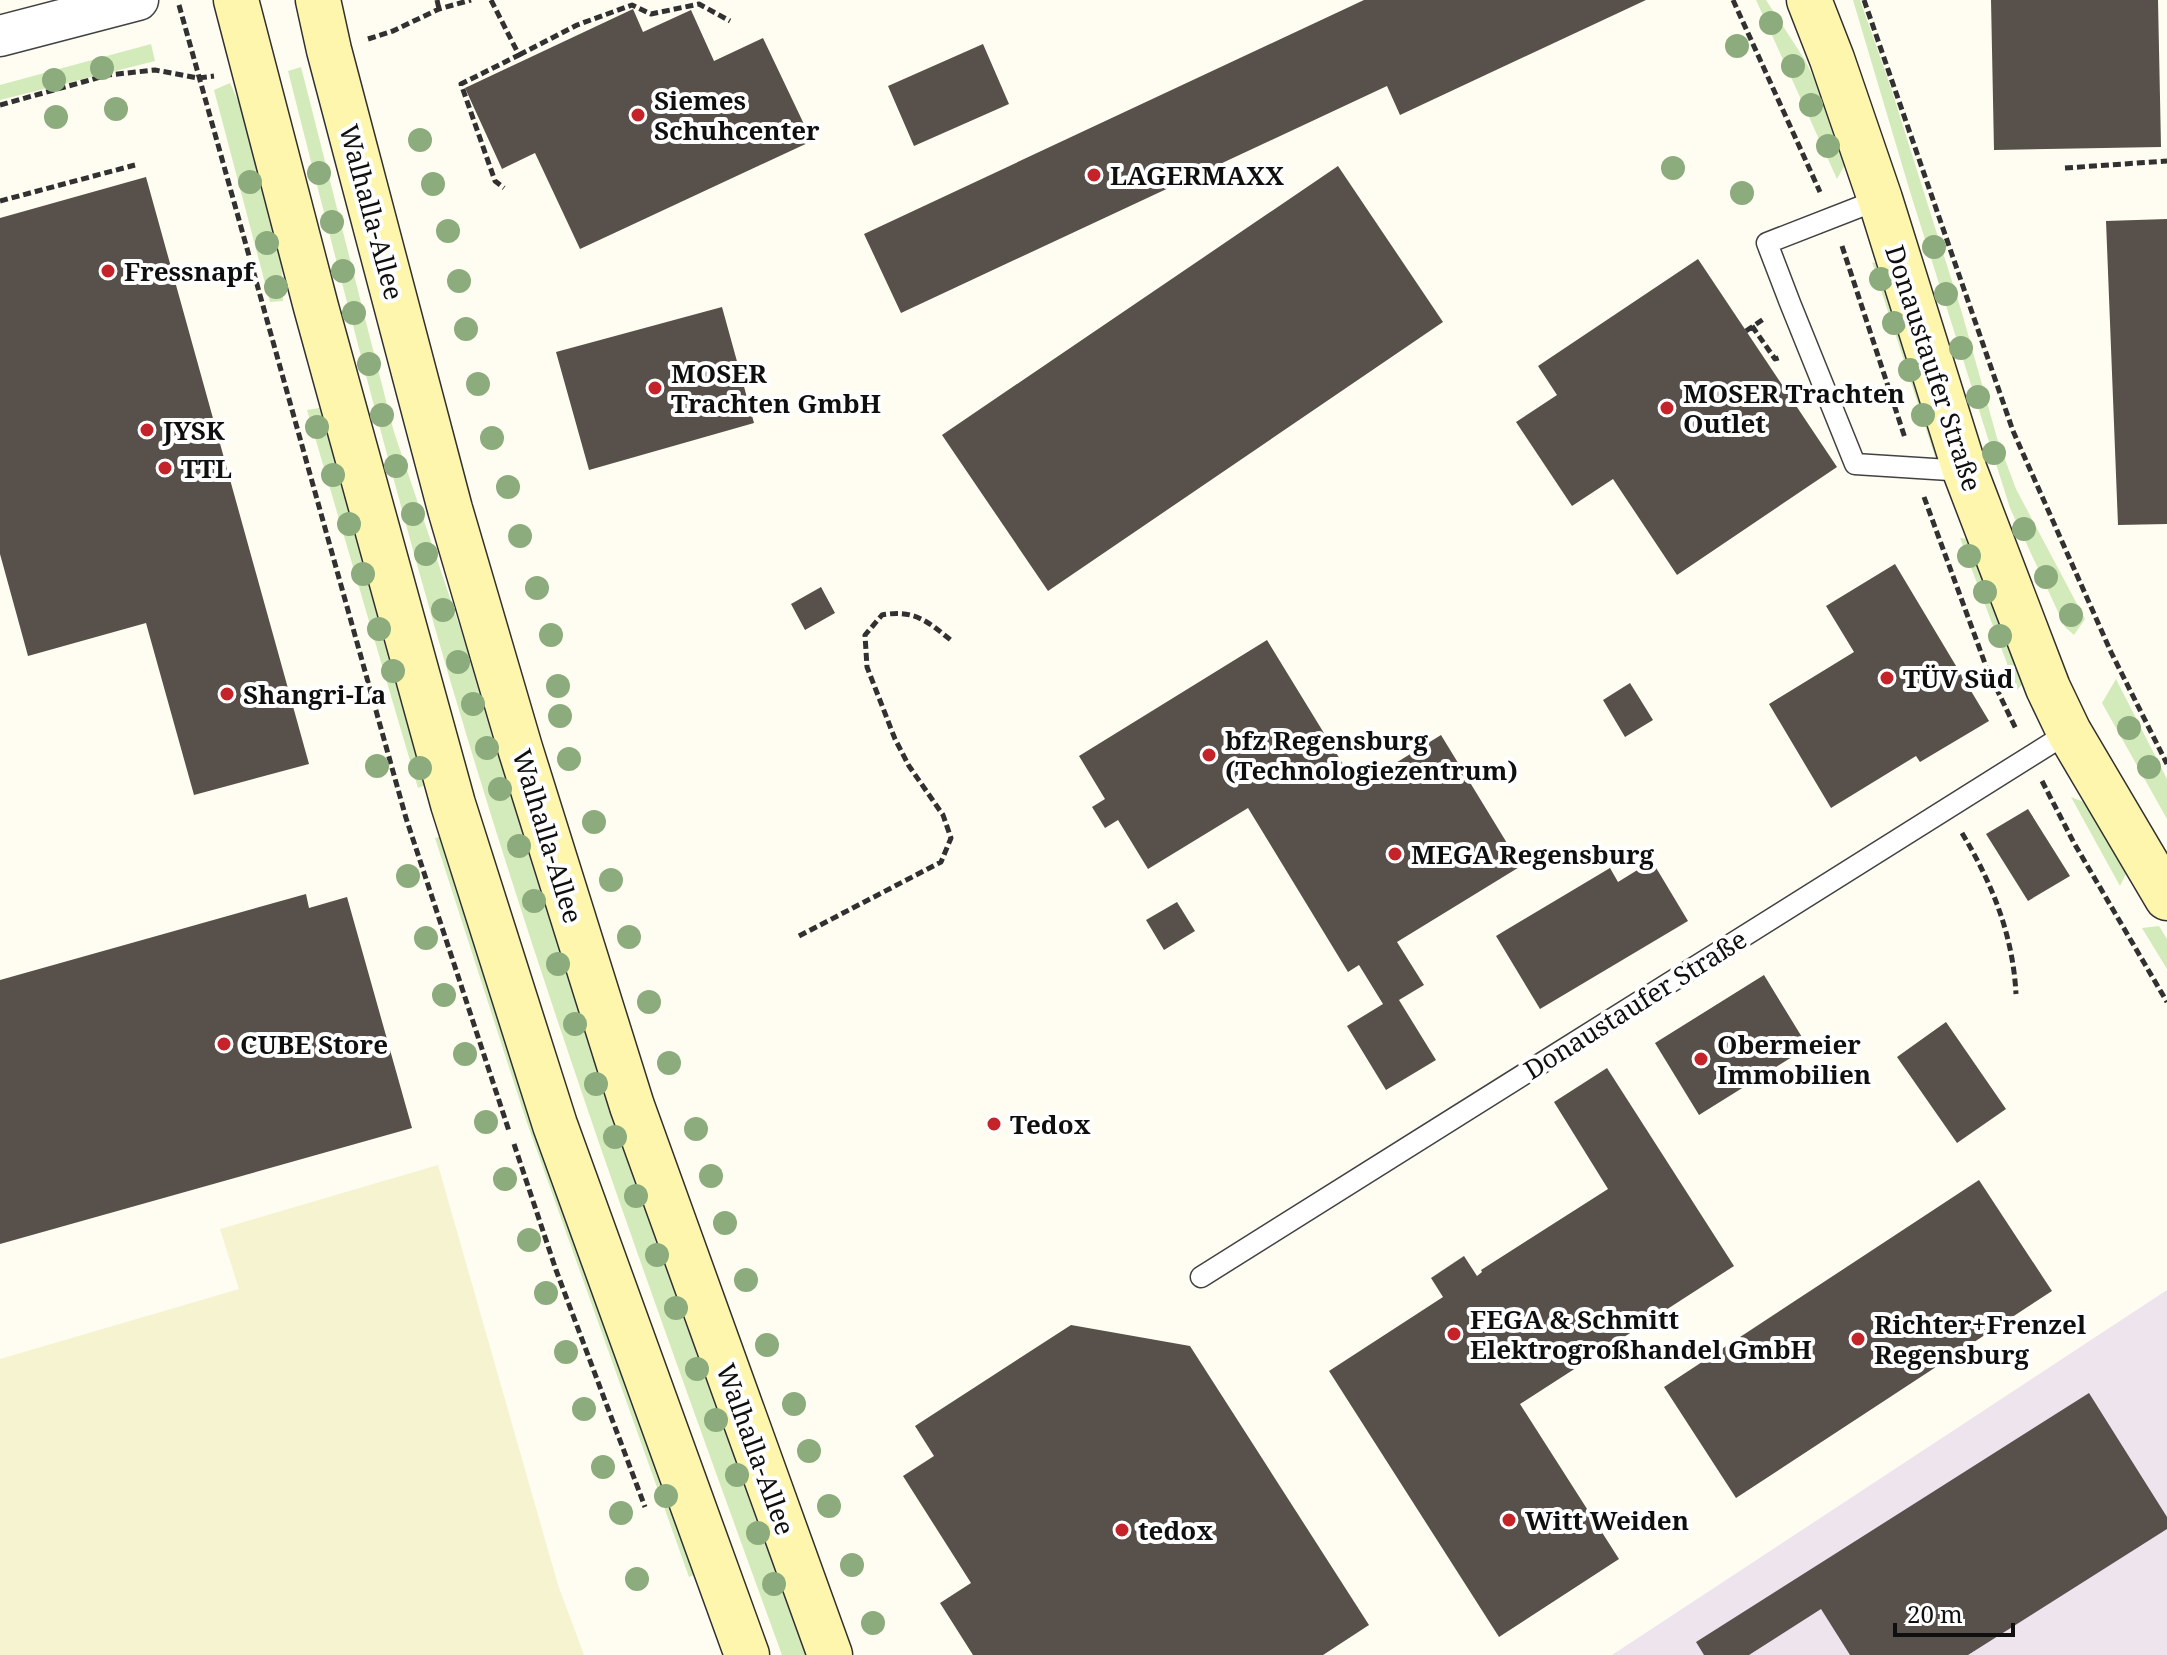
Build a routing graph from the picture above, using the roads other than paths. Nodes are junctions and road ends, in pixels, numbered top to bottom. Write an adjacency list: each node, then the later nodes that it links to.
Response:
1 (138, 0): 5 (street)
2 (236, 0): 11 (main road)
3 (318, 0): 12 (main road, Walhalla-Allee)
4 (1809, 0): 6 (main road, Donaustaufer Straße)
5 (0, 36)
6 (1880, 199): 7 (main road, Donaustaufer Straße); 7 (lane)
7 (1965, 471): 8 (main road, Donaustaufer Straße)
8 (2069, 732): 9 (main road, Donaustaufer Straße); 10 (lane, Donaustaufer Straße)
9 (2167, 898)
10 (1201, 1277)
11 (747, 1655)
12 (830, 1655)

